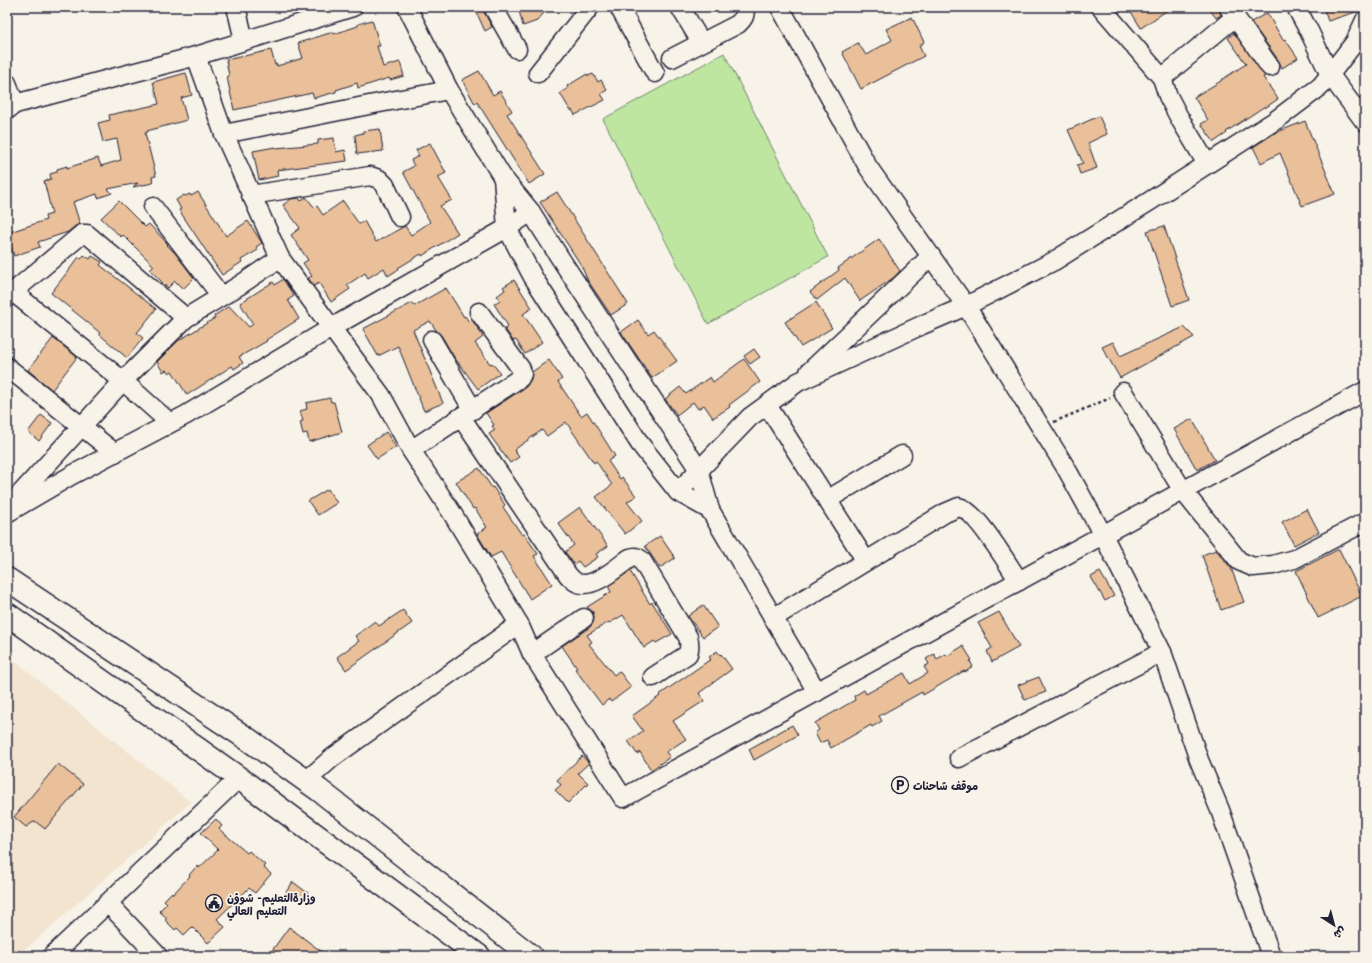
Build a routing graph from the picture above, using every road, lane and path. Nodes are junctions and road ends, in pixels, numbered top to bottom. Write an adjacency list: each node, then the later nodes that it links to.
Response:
1 (236, 7): 14 (street)
2 (353, 7): 14 (street)
3 (407, 7): 25 (street)
4 (494, 7): 16 (street)
5 (590, 7): 20 (street)
6 (619, 7): 21 (street)
7 (680, 7): 15 (street)
8 (744, 7): 15 (street)
9 (780, 7): 36 (street)
10 (1101, 7): 23 (street)
11 (1296, 7): 22 (street)
12 (1232, 12): 19 (street); 23 (street)
13 (1365, 20): 22 (street)
14 (244, 40): 17 (street)
15 (701, 42): 18 (street)
16 (516, 50)
17 (196, 56): 26 (street); 28 (street)
18 (672, 58)
19 (1270, 67)
20 (538, 73)
21 (655, 73)
22 (1330, 75): 27 (street); 29 (street)
23 (1162, 78): 29 (street)
24 (7, 83): 26 (street)
25 (449, 90): 28 (street); 30 (street)
26 (11, 107)
27 (1365, 122)
28 (224, 134): 31 (street)
29 (1207, 164): 40 (street)
30 (503, 178): 33 (street); 35 (street)
31 (251, 195): 34 (street); 37 (street)
32 (153, 207): 39 (street)
33 (531, 212): 35 (street); 58 (street)
34 (400, 217)
35 (507, 228): 43 (street); 60 (street)
36 (931, 256): 40 (street); 47 (street)
37 (280, 258): 39 (street); 43 (street)
38 (10, 294): 42 (street); 46 (street)
39 (221, 296): 42 (street)
40 (966, 306): 47 (street); 54 (street)
41 (479, 312): 51 (street)
42 (186, 318): 46 (street)
43 (331, 328): 52 (street); 55 (street)
44 (432, 340): 51 (street)
45 (7, 367): 53 (street)
46 (123, 381): 52 (street); 53 (street)
47 (798, 382): 50 (street)
48 (1365, 391): 59 (street)
49 (1124, 392): 54 (path); 59 (street)
50 (767, 405): 58 (street); 61 (street)
51 (467, 414): 55 (street); 76 (street)
52 (170, 423): 56 (street)
53 (82, 427): 56 (street); 62 (street)
54 (1041, 427): 66 (street)
55 (411, 450): 73 (street)
56 (115, 453): 64 (street)
57 (902, 454): 61 (street)
58 (699, 470): 60 (street); 63 (street)
59 (1183, 491): 65 (street); 66 (street)
60 (678, 492): 63 (street)
61 (828, 500): 67 (street)
62 (7, 508)
63 (710, 510): 72 (street)
64 (7, 513)
65 (1365, 522)
66 (1103, 535): 69 (street); 74 (street)
67 (866, 561): 69 (street); 72 (street)
68 (7, 580): 80 (highway)
69 (1019, 581): 77 (street)
70 (7, 614): 79 (highway)
71 (584, 618): 75 (street)
72 (773, 618): 77 (street)
73 (519, 624): 75 (street); 80 (street)
74 (1162, 652): 78 (street); 86 (street)
75 (532, 654): 77 (street)
76 (653, 677)
77 (817, 692)
78 (959, 758)
79 (239, 778): 81 (street); 84 (highway)
80 (306, 781): 85 (highway)
81 (108, 903): 82 (street); 83 (street)
82 (52, 956)
83 (158, 956)
84 (479, 956)
85 (531, 956)
86 (1271, 956)

